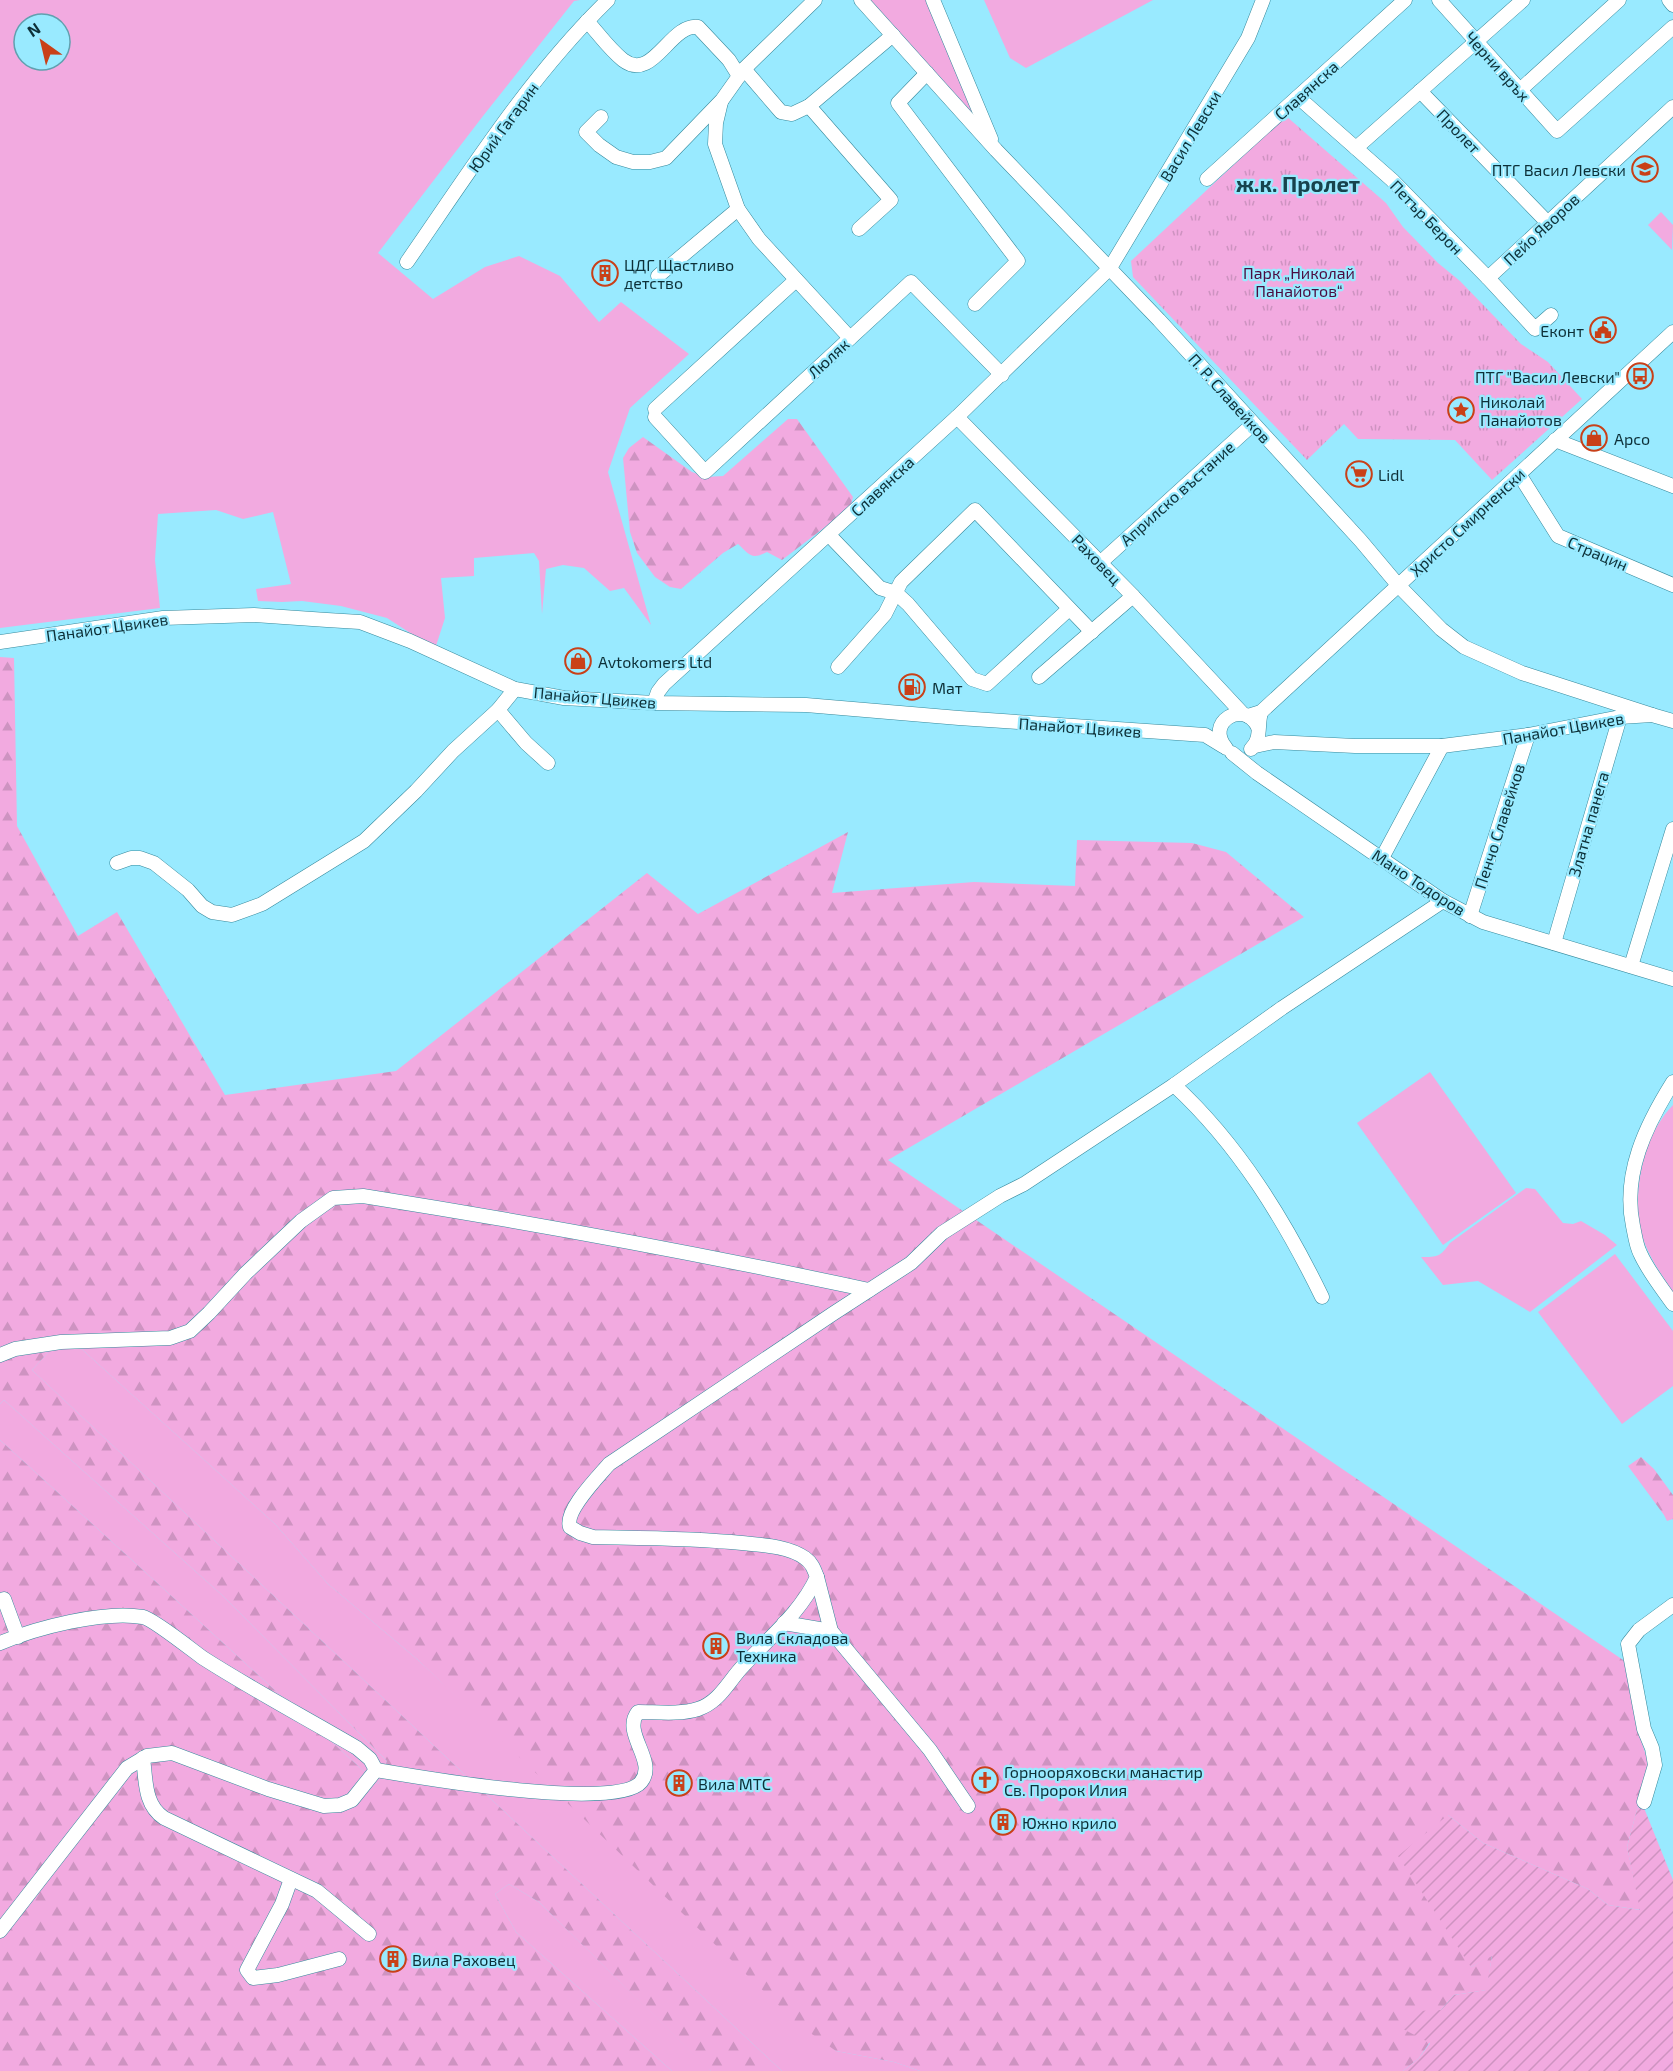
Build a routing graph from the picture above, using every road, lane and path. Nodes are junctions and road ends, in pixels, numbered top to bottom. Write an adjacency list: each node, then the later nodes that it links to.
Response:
1 (608, 0): 12 (street, Юрий Гагарин)
2 (815, 0): 16 (street)
3 (861, 0): 14 (street, П. Р. Славейков)
4 (933, 0): 26 (street)
5 (1263, 0): 32 (street, Васил Левски)
6 (1405, 0): 20 (street, Славянска)
7 (1439, 0): 15 (street, Черни връх)
8 (1523, 0): 15 (street)
9 (1619, 0): 18 (street)
10 (1669, 0): 11 (street)
11 (1673, 5)
12 (587, 21): 16 (street); 31 (street, Юрий Гагарин)
13 (1673, 27): 18 (street, Черни връх)
14 (893, 35): 17 (street, П. Р. Славейков); 22 (street)
15 (1476, 41): 18 (street, Черни връх); 19 (street)
16 (742, 72): 21 (street); 22 (street)
17 (927, 73): 26 (street, П. Р. Славейков); 36 (street)
18 (1520, 90)
19 (1420, 91): 25 (street); 29 (street, Пролет)
20 (1298, 97): 25 (street, Петър Берон); 27 (street, Славянска)
21 (722, 100): 24 (street); 28 (street)
22 (808, 106): 30 (street)
23 (1673, 107): 29 (street, Пейо Яворов)
24 (602, 117)
25 (1356, 148): 34 (street, Петър Берон)
26 (996, 150): 32 (street, П. Р. Славейков)
27 (1207, 179)
28 (738, 209): 33 (street); 35 (street)
29 (1548, 223): 34 (street, Пейо Яворов)
30 (859, 229)
31 (407, 262)
32 (1110, 268): 40 (street, Славянска); 42 (street, П. Р. Славейков)
33 (658, 276)
34 (1488, 278): 37 (street, Петър Берон)
35 (796, 280): 39 (street); 39 (street, Люляк)
36 (975, 304)
37 (1551, 315)
38 (1673, 332): 43 (street, Христо Смирненски)
39 (850, 338): 40 (street, Люляк)
40 (1002, 375): 41 (street, Славянска)
41 (957, 417): 46 (street, Славянска); 47 (street, Раховец)
42 (1253, 424): 47 (street, Априлско въстание); 48 (street, П. Р. Славейков)
43 (1555, 440): 44 (street, Христо Смирненски); 45 (street)
44 (1519, 474): 48 (street, Христо Смирненски); 49 (street, Страцин)
45 (1673, 486)
46 (829, 535): 50 (street); 58 (street, Славянска)
47 (1100, 563): 51 (street, Раховец)
48 (1398, 585): 60 (street, П. Р. Славейков); 61 (street, Христо Смирненски)
49 (1673, 585)
50 (896, 593): 52 (street); 52 (street); 55 (street)
51 (1133, 597): 53 (street); 61 (street, Раховец)
52 (1069, 609): 53 (street)
53 (1092, 632): 56 (street)
54 (0, 642): 57 (street, Панайот Цвикев)
55 (838, 668)
56 (1039, 677)
57 (515, 688): 58 (street, Панайот Цвикев); 59 (street)
58 (654, 703): 64 (street, Панайот Цвикев)
59 (498, 710): 70 (street); 74 (street)
60 (1624, 712): 62 (street, Панайот Цвикев); 65 (street, Панайот Цвикев); 77 (street, Златна панега)
61 (1240, 714): 63 (street); 64 (street); 68 (street)
62 (1673, 721)
63 (1258, 729): 66 (street); 69 (street)
64 (1205, 735): 68 (street, Панайот Цвикев)
65 (1528, 735): 67 (street, Панайот Цвикев); 76 (street, Пенчо Славейков)
66 (1274, 742): 67 (street, Панайот Цвикев); 69 (street, Панайот Цвикев)
67 (1442, 746): 73 (street)
68 (1228, 749): 69 (street); 71 (street, Мано Тодоров)
69 (1251, 749): 71 (street)
70 (548, 763)
71 (1252, 768): 73 (street, Мано Тодоров)
72 (1673, 829): 78 (street)
73 (1382, 858): 75 (street, Мано Тодоров)
74 (117, 863)
75 (1443, 901): 76 (street, Мано Тодоров); 81 (street)
76 (1470, 916): 77 (street, Мано Тодоров)
77 (1554, 943): 78 (street, Мано Тодоров)
78 (1631, 966): 79 (street, Мано Тодоров)
79 (1673, 979)
80 (1673, 1082): 84 (street)
81 (1174, 1084): 82 (street); 83 (street)
82 (869, 1290): 85 (street); 86 (street)
83 (1322, 1297)
84 (1673, 1304)
85 (0, 1355)
86 (817, 1577): 89 (street); 90 (street)
87 (4, 1599): 91 (street)
88 (1673, 1605): 95 (street)
89 (784, 1623): 90 (street); 94 (street)
90 (831, 1631): 96 (street)
91 (18, 1637): 92 (street); 94 (street)
92 (0, 1642)
93 (143, 1758): 94 (street); 97 (street); 98 (street)
94 (376, 1770)
95 (1644, 1802)
96 (968, 1806)
97 (291, 1879): 99 (street); 100 (street)
98 (0, 1931)
99 (369, 1934)
100 (339, 1959)

